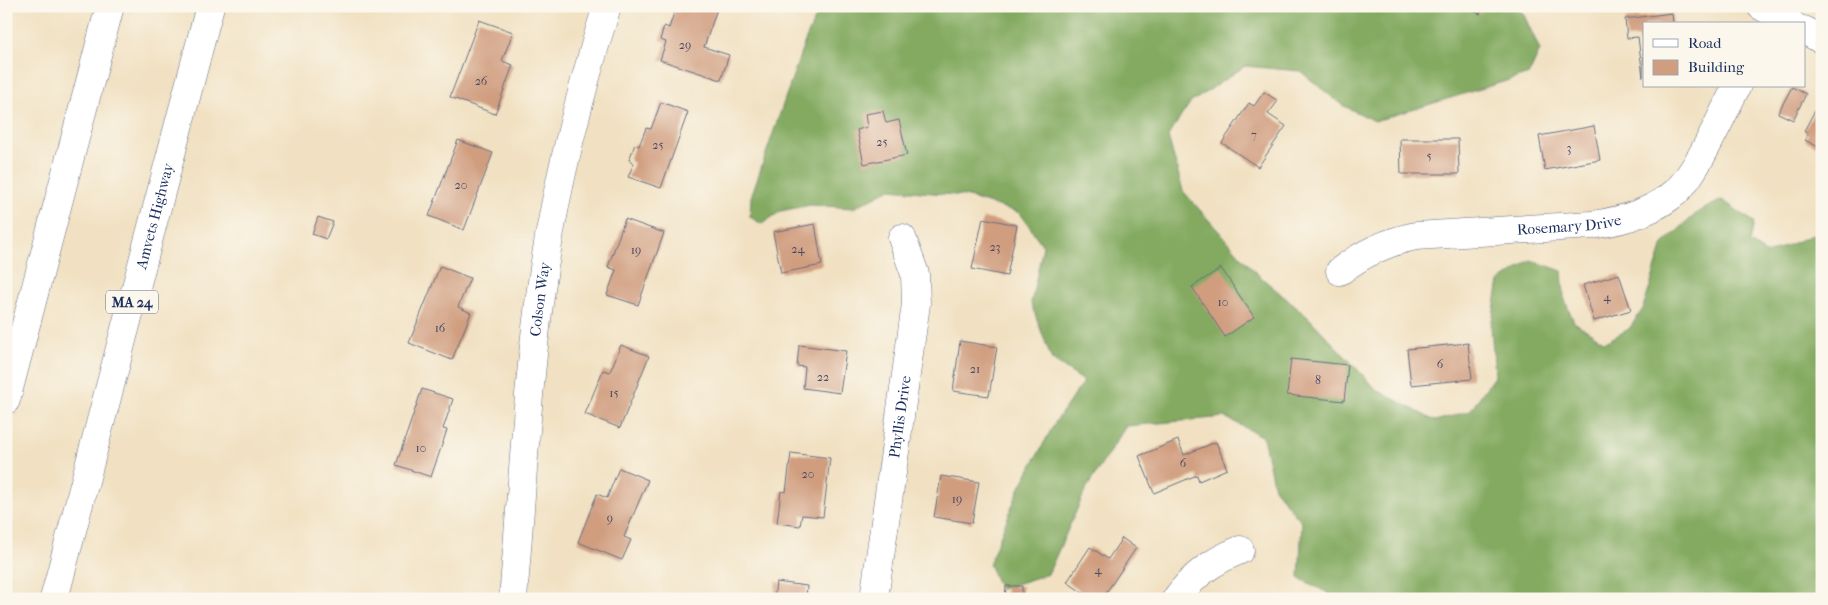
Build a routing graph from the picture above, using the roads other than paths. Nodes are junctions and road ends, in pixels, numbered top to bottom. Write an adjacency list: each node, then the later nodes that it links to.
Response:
1 (110, 6): 9 (main road)
2 (210, 6): 11 (main road, Amvets Highway / MA 24)
3 (608, 6): 12 (main road, Colson Way)
4 (1806, 31): 5 (main road)
5 (1822, 40)
6 (1736, 88): 8 (main road, Rosemary Drive)
7 (902, 238): 13 (main road, Phyllis Drive)
8 (1340, 271)
9 (6, 400)
10 (1240, 550): 14 (main road)
11 (54, 599)
12 (513, 599)
13 (874, 599)
14 (1176, 599)

